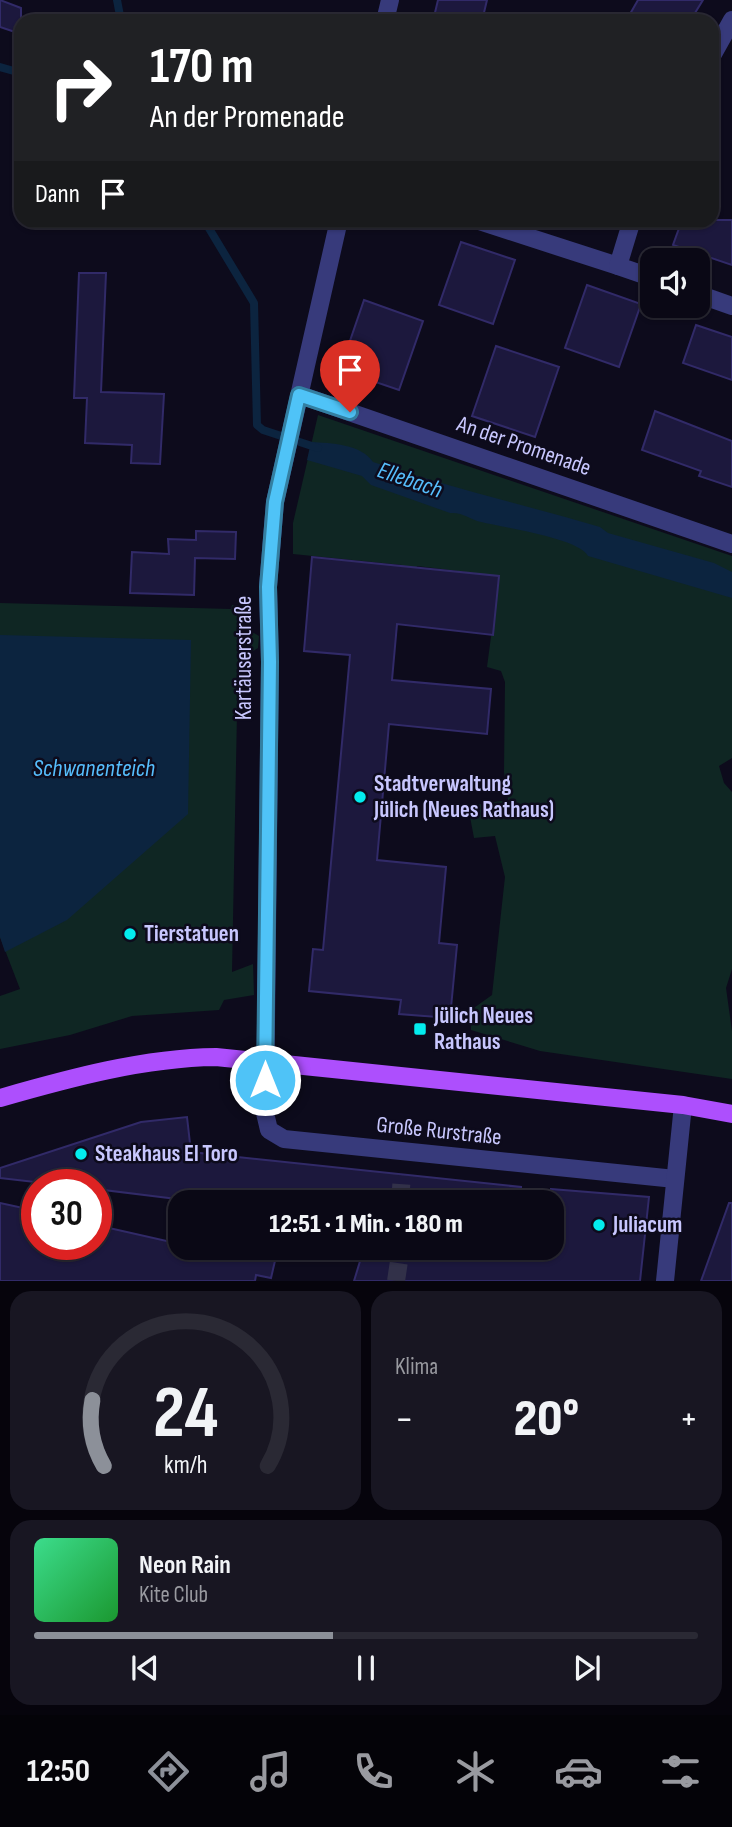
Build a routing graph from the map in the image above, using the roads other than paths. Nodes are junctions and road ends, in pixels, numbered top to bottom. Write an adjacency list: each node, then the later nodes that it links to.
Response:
1 (732, 20): 2 (street)
2 (719, 43)
3 (337, 228): 10 (street, Kartäuserstraße)
4 (501, 228): 6 (street)
5 (630, 228): 6 (street)
6 (618, 266): 7 (street)
7 (640, 274)
8 (710, 298): 9 (street)
9 (732, 306)
10 (299, 395): 11 (street, An der Promenade); 12 (street, Kartäuserstraße)
11 (732, 544)
12 (265, 1061): 13 (main road); 14 (main road); 16 (street, Große Rurstraße)
13 (0, 1098)
14 (683, 1105): 15 (main road); 16 (street)
15 (732, 1114)
16 (675, 1179): 17 (street)
17 (665, 1281)

